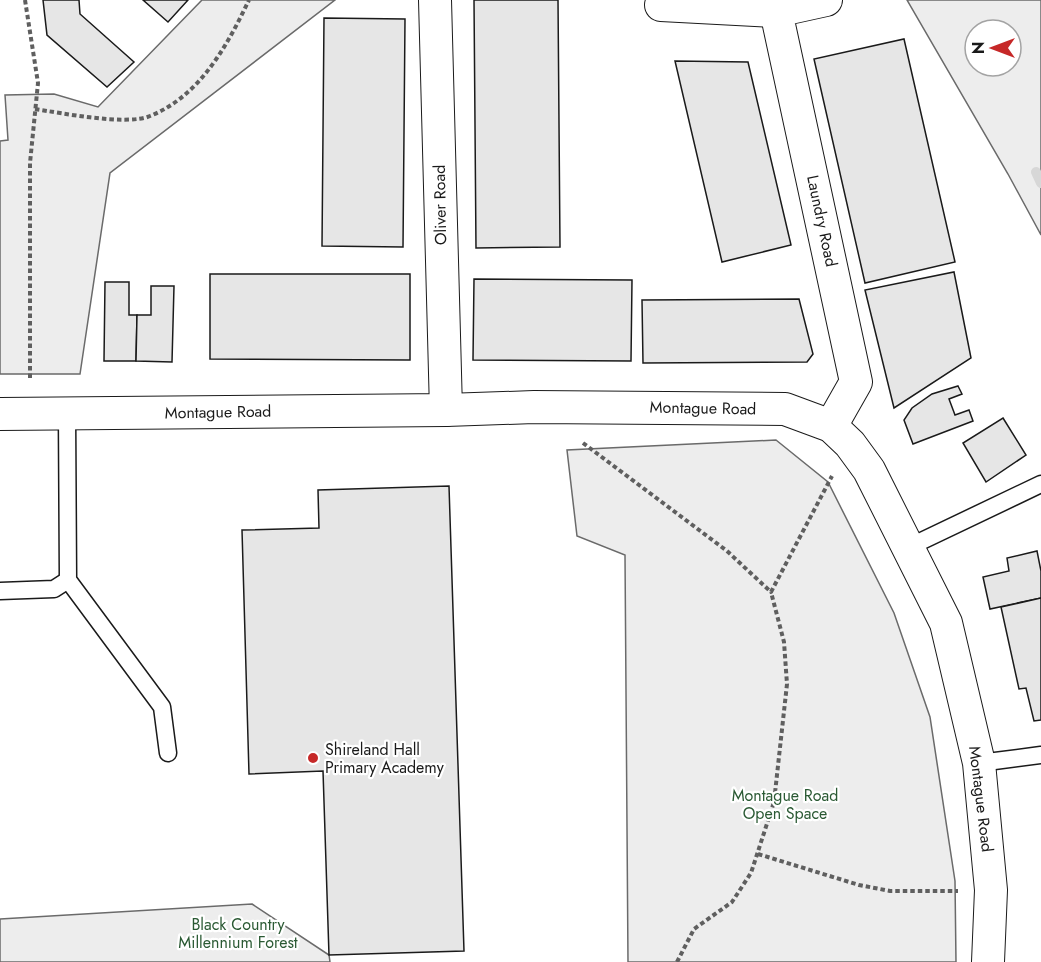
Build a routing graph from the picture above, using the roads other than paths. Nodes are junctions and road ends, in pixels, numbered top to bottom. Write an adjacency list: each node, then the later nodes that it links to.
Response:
1 (435, 0): 5 (street, Oliver Road)
2 (826, 0): 4 (street)
3 (661, 5): 4 (street)
4 (777, 10): 8 (street, Laundry Road)
5 (446, 410): 6 (street, Montague Road); 8 (street, Montague Road)
6 (67, 413): 7 (street, Montague Road); 11 (lane)
7 (15, 414)
8 (840, 435): 10 (street, Montague Road)
9 (1041, 484): 10 (lane)
10 (909, 547): 15 (street, Montague Road)
11 (68, 580): 12 (lane); 13 (lane)
12 (0, 591)
13 (168, 753)
14 (1041, 755): 15 (lane)
15 (979, 763): 16 (street, Montague Road)
16 (988, 962)

